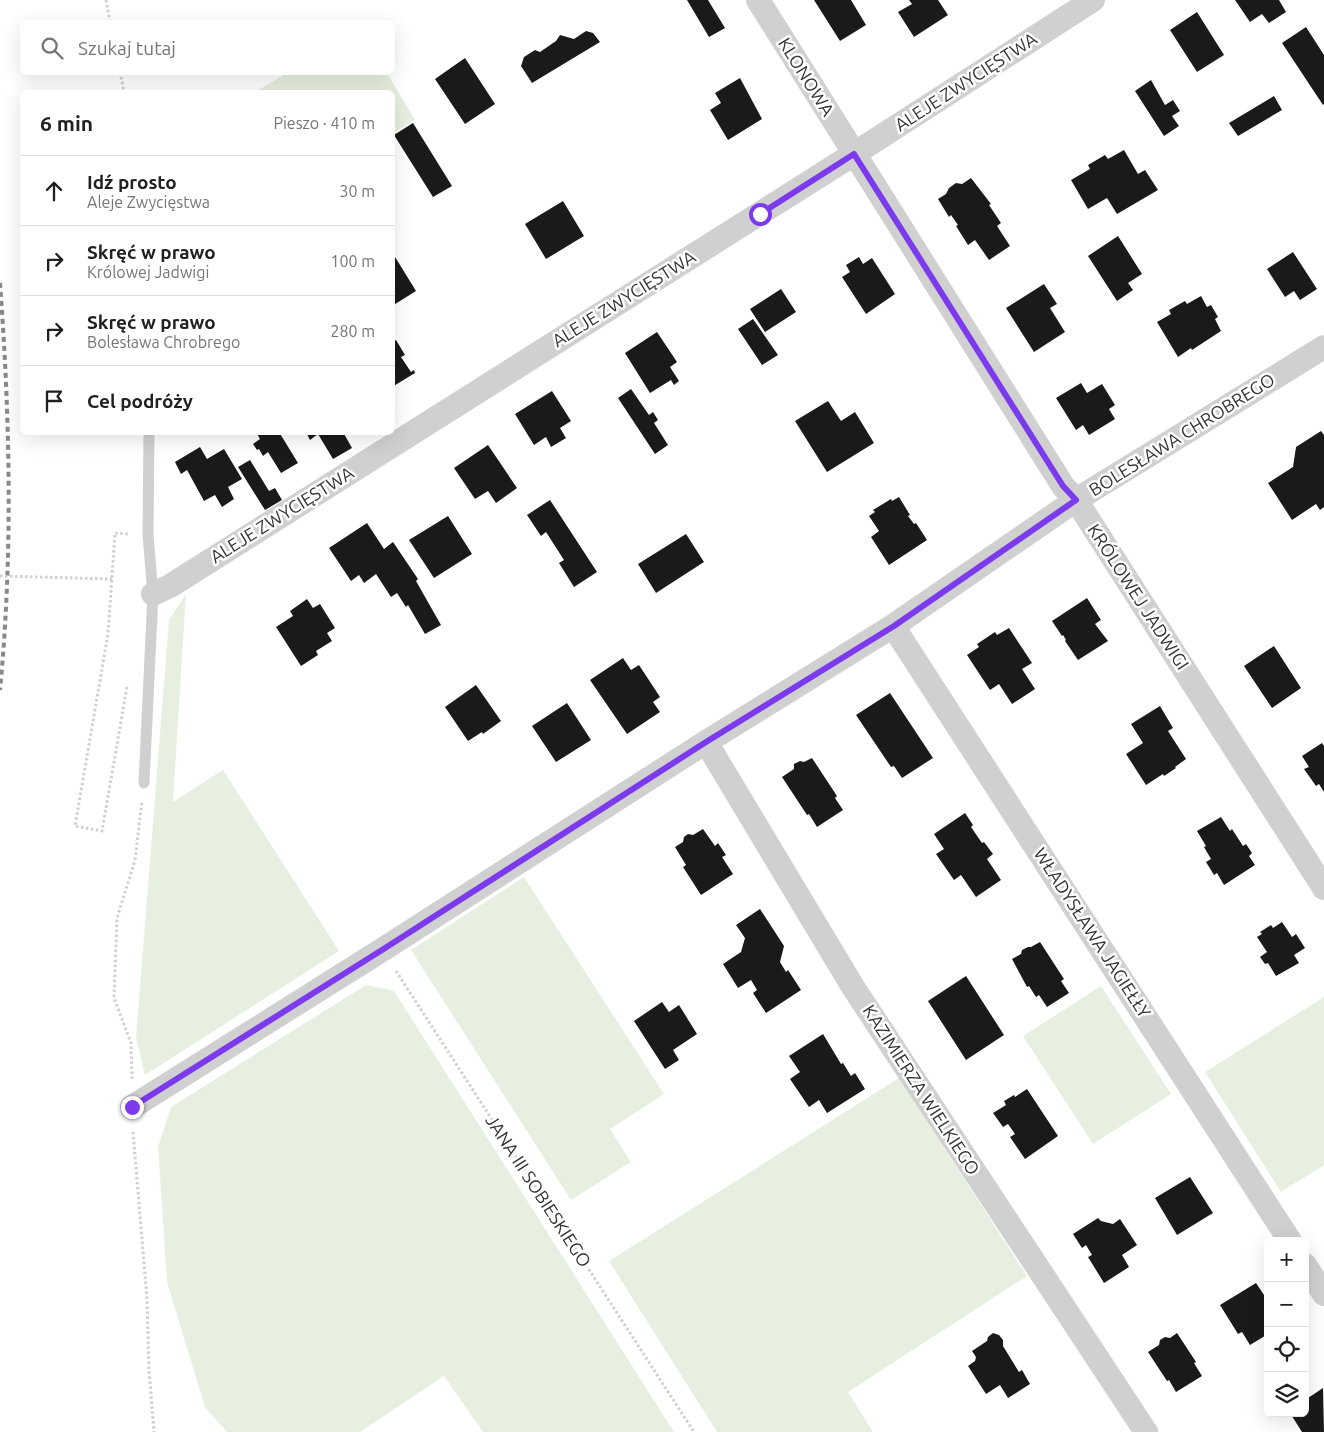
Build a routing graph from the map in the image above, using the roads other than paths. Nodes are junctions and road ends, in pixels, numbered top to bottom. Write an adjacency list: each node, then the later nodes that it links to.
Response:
1 (758, 0): 3 (street, KLONOWA)
2 (1093, 0): 3 (street, ALEJE ZWYCIĘSTWA)
3 (854, 154): 6 (street, KRÓLOWEJ JADWIGI); 7 (street, ALEJE ZWYCIĘSTWA)
4 (1324, 347): 6 (street, BOLESŁAWA CHROBREGO)
5 (149, 435): 7 (lane)
6 (1076, 500): 8 (street, BOLESŁAWA CHROBREGO); 11 (street, KRÓLOWEJ JADWIGI)
7 (154, 594): 10 (lane)
8 (894, 626): 9 (street, BOLESŁAWA CHROBREGO); 13 (street, WŁADYSŁAWA JAGIEŁŁY)
9 (706, 742): 12 (street, BOLESŁAWA CHROBREGO); 16 (street, KAZIMIERZA WIELKIEGO)
10 (144, 783)
11 (1324, 888)
12 (132, 1107)
13 (1287, 1237)
14 (1309, 1270): 15 (street)
15 (1324, 1294)
16 (1146, 1432)

